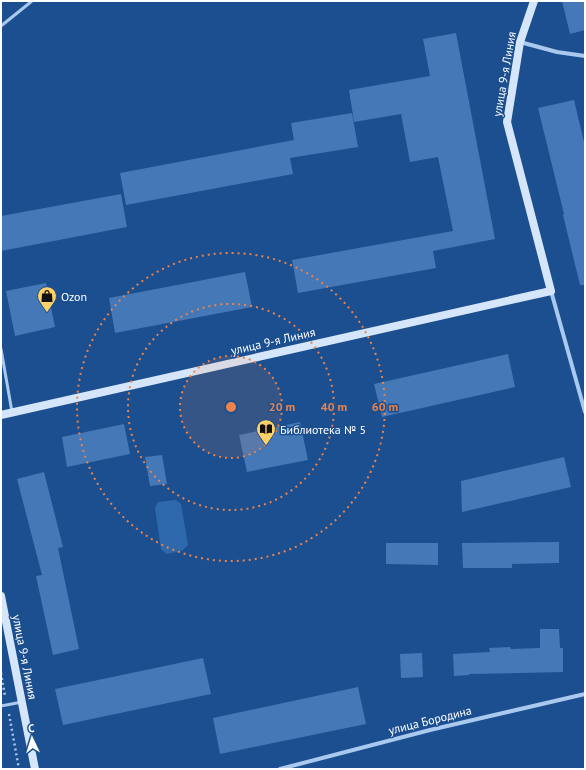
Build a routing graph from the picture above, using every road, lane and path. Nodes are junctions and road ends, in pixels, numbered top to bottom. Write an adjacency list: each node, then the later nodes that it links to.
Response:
1 (32, 1): 3 (lane)
2 (534, 1): 4 (street, улица 9-я Линия)
3 (1, 26)
4 (520, 42): 5 (street); 6 (street, улица 9-я Линия)
5 (585, 56)
6 (551, 291): 8 (street, улица 9-я Линия); 9 (street, улица 9-я Линия)
7 (1, 349): 8 (lane)
8 (12, 412): 10 (street, улица 9-я Линия)
9 (585, 412)
10 (1, 415)
11 (1, 596): 14 (street, улица 9-я Линия)
12 (1, 673): 15 (path)
13 (585, 694): 19 (street, улица Бородина)
14 (22, 702): 15 (lane); 18 (street, улица 9-я Линия)
15 (7, 705): 16 (lane); 17 (path)
16 (1, 706)
17 (19, 769)
18 (35, 769)
19 (280, 769)

